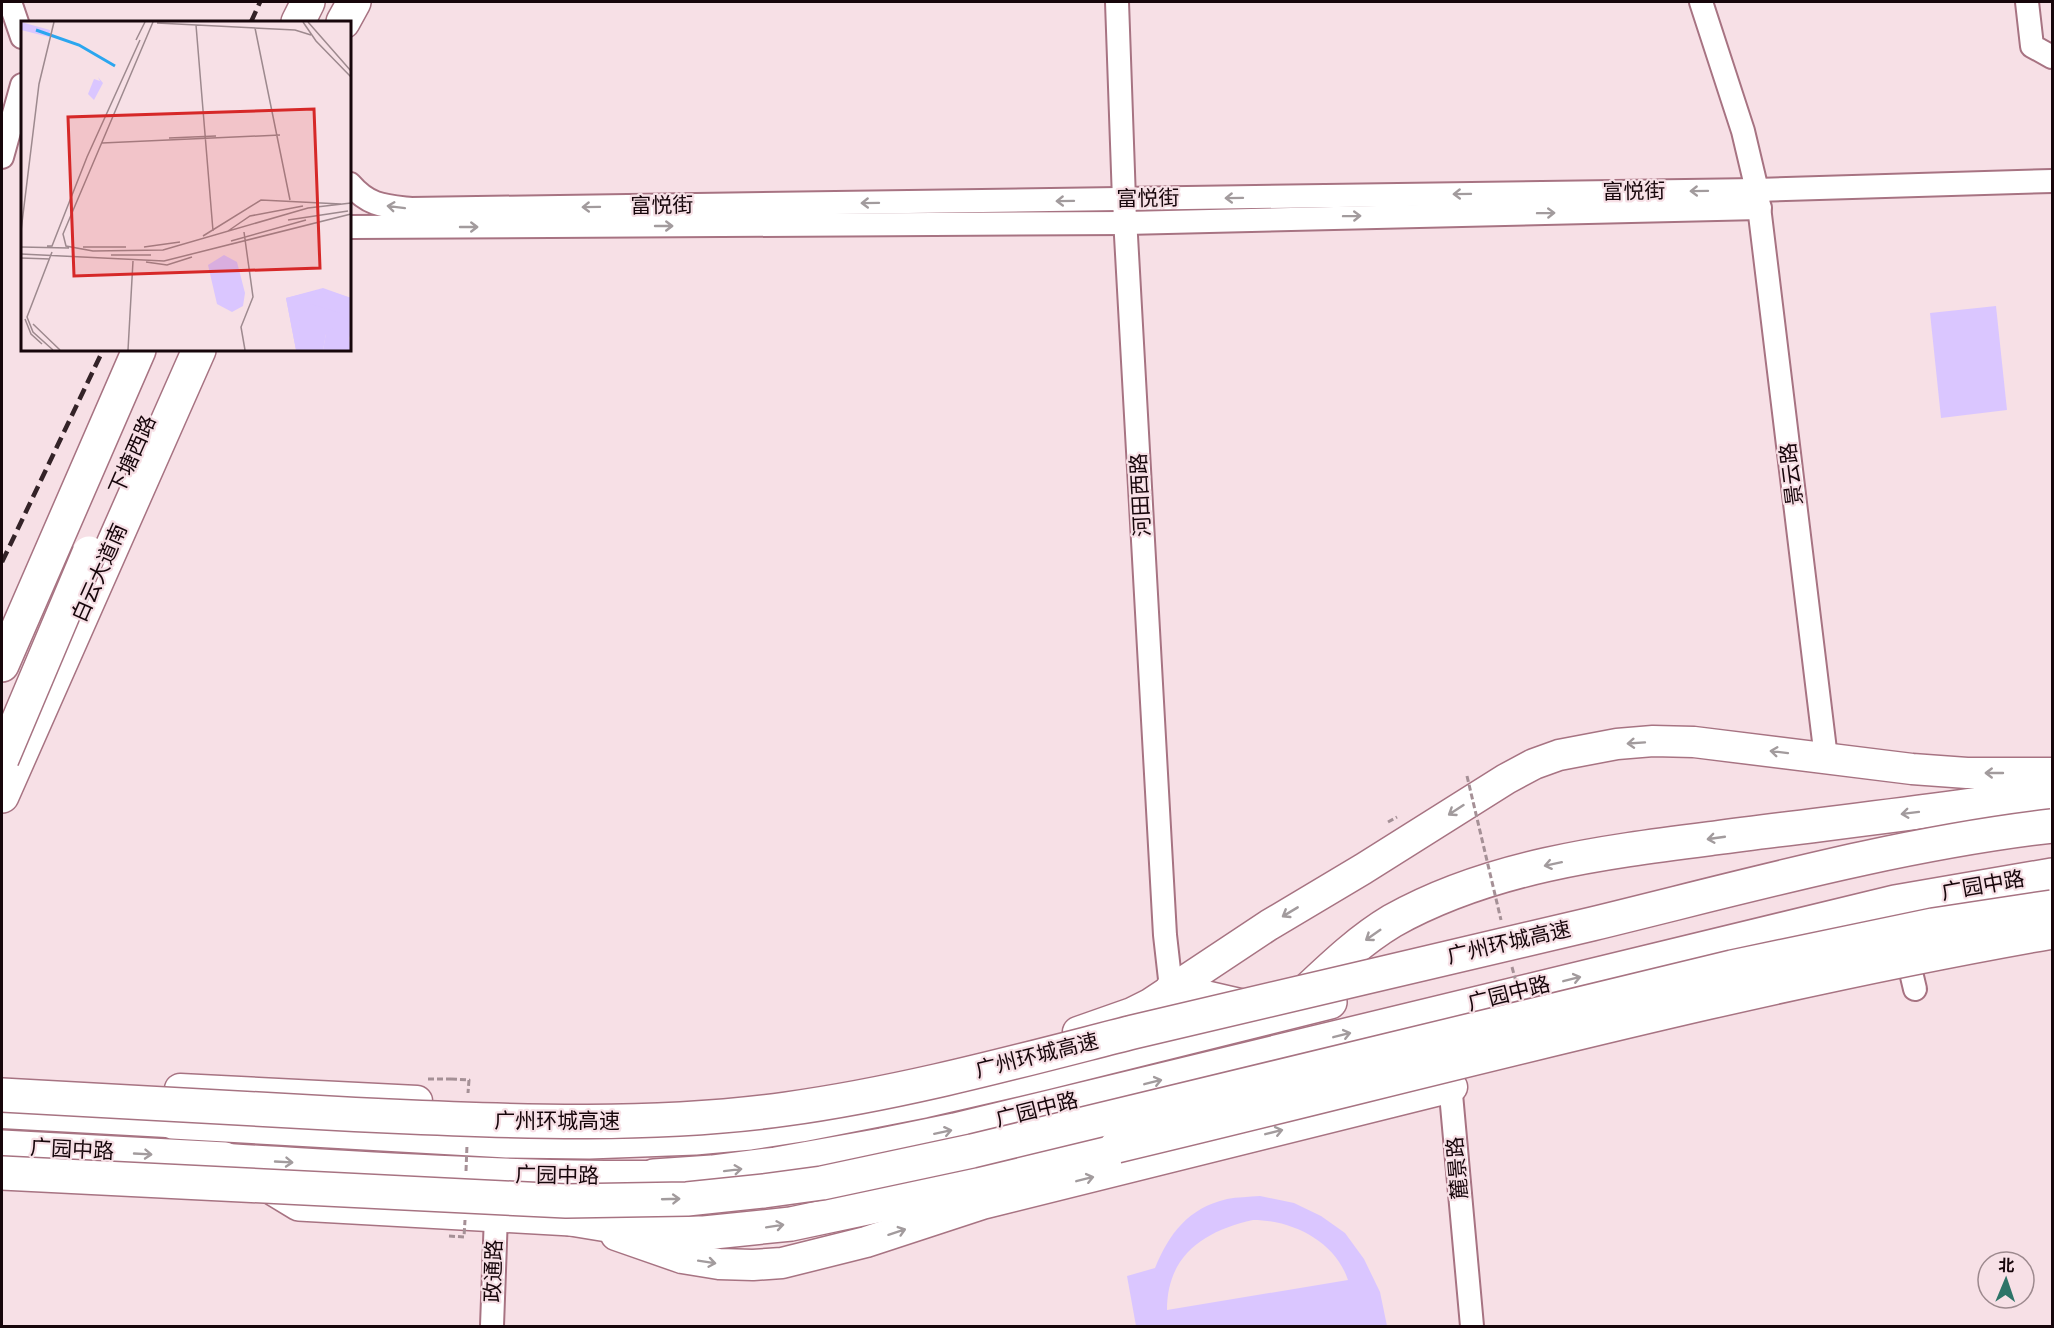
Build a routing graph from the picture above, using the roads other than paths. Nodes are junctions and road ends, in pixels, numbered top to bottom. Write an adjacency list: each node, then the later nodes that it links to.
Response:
1 (10, 2): 9 (street)
2 (308, 2): 7 (highway)
3 (354, 2): 8 (highway)
4 (1117, 2): 16 (street, 河田西路)
5 (1701, 2): 15 (street)
6 (2027, 2): 10 (street)
7 (298, 21)
8 (344, 21)
9 (21, 34)
10 (2052, 57)
11 (21, 89): 12 (street)
12 (2, 157)
13 (2052, 181): 15 (street, 富悦街)
14 (351, 185): 16 (street, 富悦街, one-way to 14)
15 (1759, 199): 17 (street, 富悦街); 27 (street, 景云路)
16 (1124, 200): 17 (street, 富悦街, one-way to 16); 18 (street, 河田西路)
17 (1293, 207): 18 (street, 富悦街)
18 (1126, 222): 19 (street, 富悦街, one-way to 18); 42 (street, 河田西路)
19 (351, 227)
20 (139, 351): 25 (highway)
21 (161, 351): 24 (highway, 下塘西路)
22 (181, 351): 24 (highway, 下塘西路)
23 (199, 351): 31 (highway, 白云大道南)
24 (81, 550): 26 (highway, 下塘西路); 28 (highway, 下塘西路, bridge)
25 (2, 665)
26 (2, 713)
27 (1826, 758): 29 (main road, one-way to 27); 42 (main road, one-way to 42)
28 (2, 759)
29 (2052, 773)
30 (2052, 793): 45 (highway, one-way to 45)
31 (2, 796)
32 (2052, 812): 36 (highway)
33 (2052, 825): 52 (highway, 广州环城高速, bridge)
34 (2052, 841): 36 (main road, 广园中路)
35 (2049, 877): 37 (highway, 广园中路)
36 (1838, 878): 45 (highway, 广园中路)
37 (1895, 902): 41 (street); 44 (highway, 广园中路, one-way to 37)
38 (2052, 907): 63 (highway, one-way to 38, bridge)
39 (2052, 917): 41 (main road)
40 (2052, 932): 70 (highway, one-way to 40, bridge)
41 (1904, 940): 43 (street); 46 (main road)
42 (1171, 988): 45 (main road); 47 (main road)
43 (1915, 989)
44 (1437, 1011): 46 (street, 麓景路); 53 (highway, 广园中路, one-way to 44)
45 (1281, 1014): 48 (highway, 广园中路)
46 (1445, 1048): 51 (street, 麓景路); 56 (main road)
47 (985, 1054): 48 (main road); 54 (main road)
48 (1045, 1073): 58 (highway, 广园中路)
49 (2, 1080): 50 (highway)
50 (88, 1085): 54 (main road); 57 (highway)
51 (1452, 1088): 70 (main road, one-way to 51); 72 (street, 麓景路)
52 (2, 1095)
53 (1088, 1098): 56 (main road); 61 (highway, 广园中路, one-way to 53)
54 (663, 1105): 58 (main road)
55 (2, 1113): 57 (main road, 广园中路)
56 (1184, 1114): 61 (main road)
57 (172, 1122): 58 (highway, 广园中路)
58 (589, 1142)
59 (2, 1147): 60 (highway, 广园中路)
60 (64, 1150): 62 (highway, 广园中路, one-way to 62); 66 (main road)
61 (844, 1153): 64 (highway, 广园中路, one-way to 61)
62 (225, 1159): 65 (main road, 广园中路, one-way to 65); 68 (highway)
63 (2, 1173)
64 (654, 1176): 65 (main road, 广园中路); 70 (highway)
65 (473, 1177): 70 (main road)
66 (2, 1182)
67 (2, 1188): 68 (main road)
68 (299, 1204): 69 (highway)
69 (480, 1215): 70 (highway); 71 (street, 政通路)
70 (571, 1219)
71 (492, 1326)
72 (1472, 1326)

